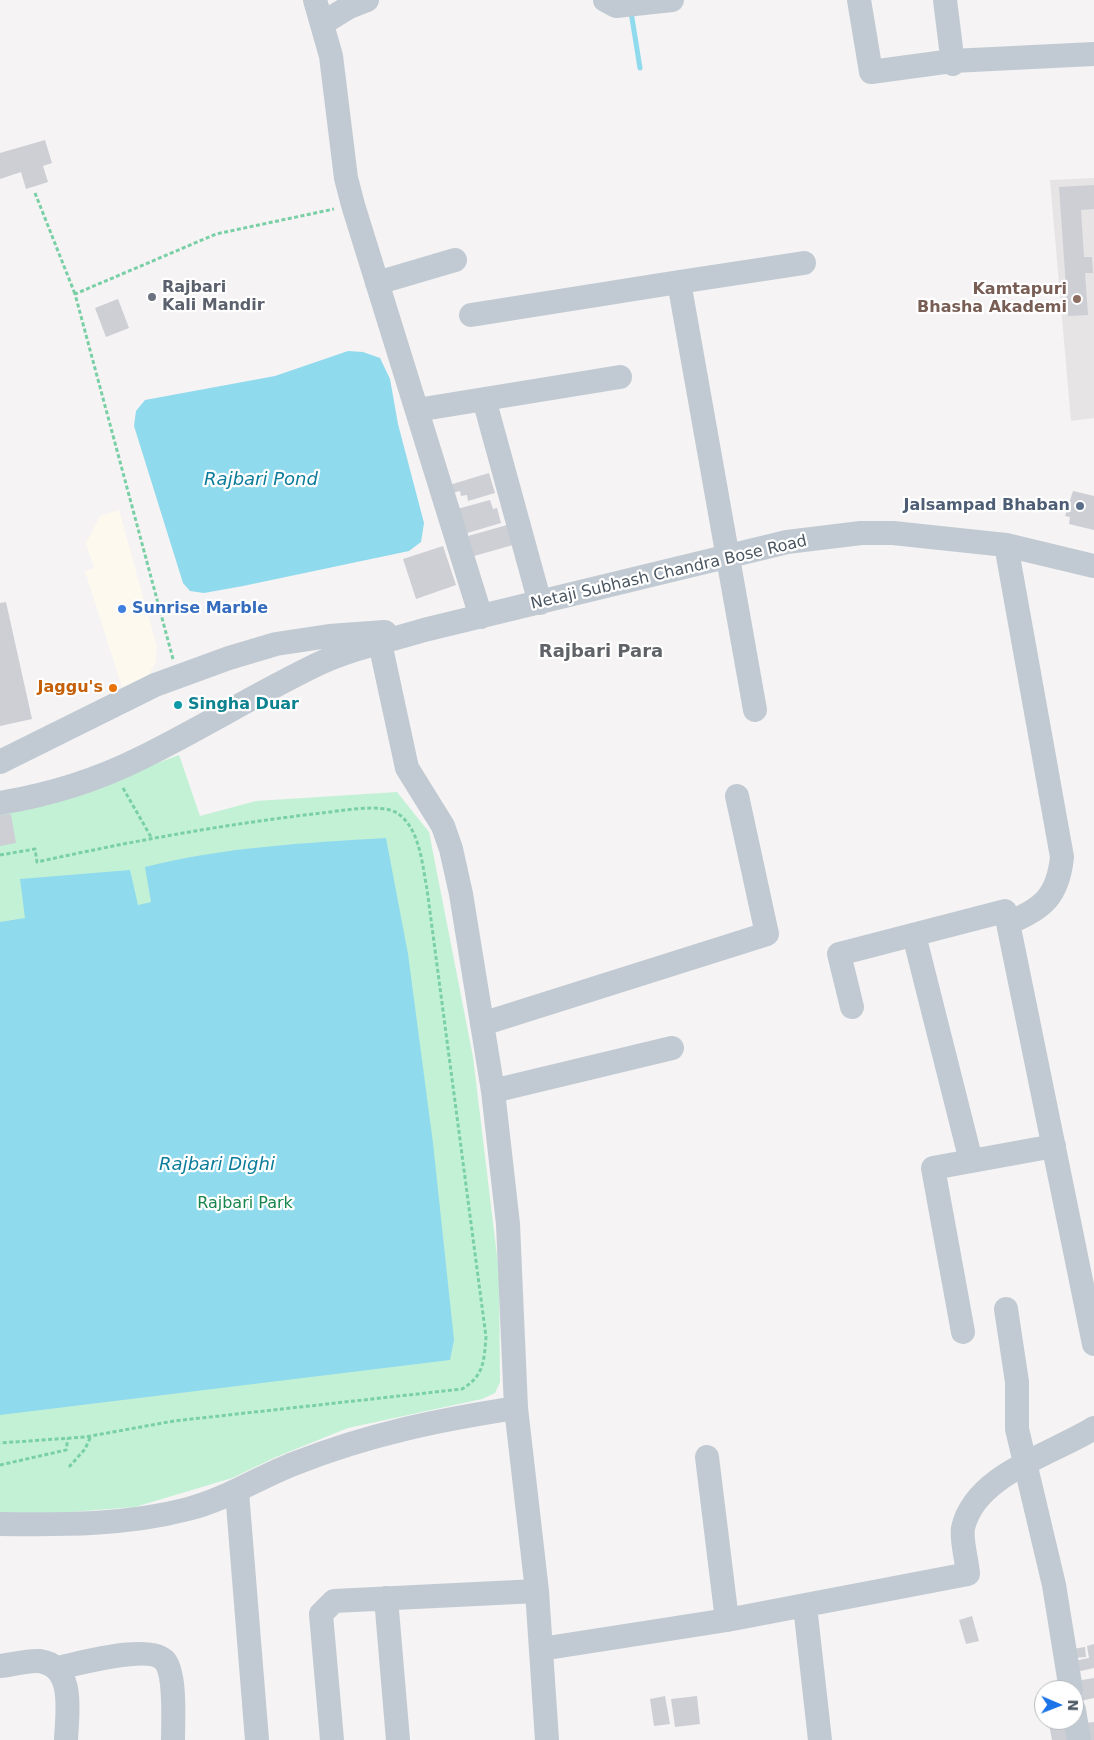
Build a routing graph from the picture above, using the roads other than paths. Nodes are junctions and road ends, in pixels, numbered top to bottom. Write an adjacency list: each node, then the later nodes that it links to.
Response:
1 (315, 0): 7 (street)
2 (367, 0): 7 (street)
3 (672, 0): 6 (street)
4 (859, 0): 9 (street)
5 (946, 0): 9 (street)
6 (611, 3)
7 (322, 23): 13 (street)
8 (1094, 54): 9 (street)
9 (952, 63)
10 (455, 260): 13 (street)
11 (804, 263): 12 (street)
12 (679, 282): 14 (street); 19 (street)
13 (377, 283): 17 (street)
14 (471, 316)
15 (620, 377): 16 (street)
16 (484, 399): 17 (street); 21 (street)
17 (417, 410): 22 (street)
18 (1006, 545): 19 (street, Netaji Subhash Chandra Bose Road); 20 (street, Netaji Subhash Chandra Bose Road); 29 (street)
19 (728, 556): 21 (street, Netaji Subhash Chandra Bose Road); 25 (street)
20 (1094, 566)
21 (540, 603): 22 (street, Netaji Subhash Chandra Bose Road)
22 (481, 617): 23 (street, Netaji Subhash Chandra Bose Road)
23 (424, 630): 24 (street, Netaji Subhash Chandra Bose Road); 26 (street, Netaji Subhash Chandra Bose Road)
24 (380, 643): 28 (street, Netaji Subhash Chandra Bose Road); 32 (street)
25 (755, 710)
26 (0, 762)
27 (737, 796): 32 (street)
28 (0, 803)
29 (1008, 923): 30 (street); 35 (street)
30 (914, 935): 31 (street); 36 (street)
31 (852, 1007)
32 (482, 1024): 34 (street)
33 (672, 1048): 34 (street)
34 (493, 1091): 40 (street)
35 (1054, 1146): 36 (street); 39 (street)
36 (972, 1161): 38 (street)
37 (1006, 1309): 43 (street)
38 (963, 1332)
39 (1094, 1344)
40 (516, 1408): 44 (street); 46 (street)
41 (1094, 1428): 43 (street)
42 (707, 1457): 49 (street)
43 (1024, 1463): 48 (street); 53 (street)
44 (237, 1492): 45 (street); 56 (street)
45 (0, 1524)
46 (537, 1591): 47 (street); 50 (street)
47 (386, 1598): 57 (street); 58 (street)
48 (805, 1606): 49 (street); 60 (street)
49 (727, 1620): 50 (street)
50 (541, 1649): 59 (street)
51 (0, 1666): 52 (street)
52 (57, 1668): 54 (street); 55 (street)
53 (1069, 1680)
54 (66, 1740)
55 (173, 1740)
56 (257, 1740)
57 (332, 1740)
58 (398, 1740)
59 (547, 1740)
60 (820, 1740)

